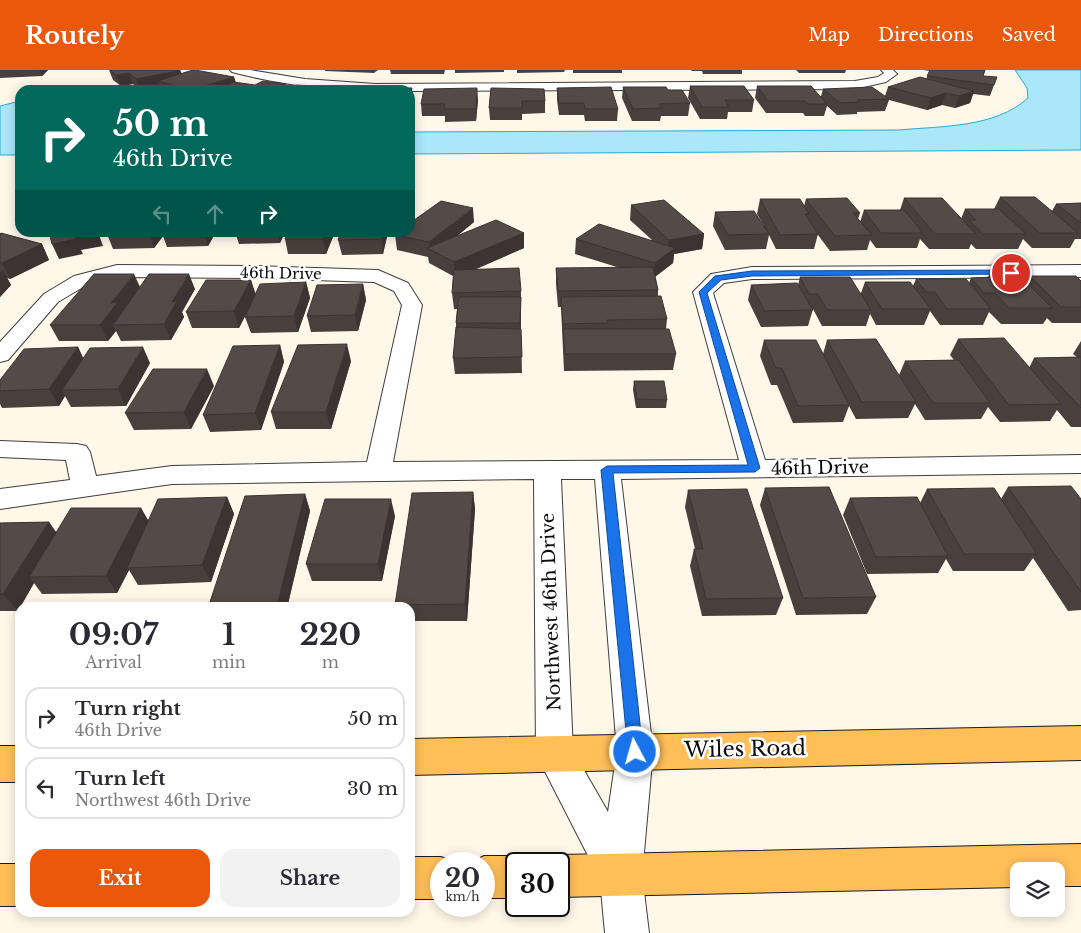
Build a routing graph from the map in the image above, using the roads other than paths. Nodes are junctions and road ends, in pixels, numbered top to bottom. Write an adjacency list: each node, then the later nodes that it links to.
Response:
1 (236, 70): 3 (street)
2 (887, 70): 4 (street)
3 (314, 85)
4 (415, 87)
5 (1081, 270): 9 (street)
6 (0, 355): 10 (street, 46th Drive)
7 (0, 449): 13 (street)
8 (1081, 464): 9 (street, 46th Drive)
9 (755, 468): 12 (street, 46th Drive)
10 (378, 470): 11 (street, 46th Drive); 13 (street, 46th Drive)
11 (547, 470): 12 (street, 46th Drive); 17 (street, Northwest 46th Drive)
12 (607, 470): 16 (street)
13 (85, 488): 14 (street, 46th Drive)
14 (0, 500)
15 (1081, 743): 16 (main road, Wiles Road)
16 (635, 752): 17 (main road, Wiles Road); 22 (street)
17 (555, 754): 18 (main road, Wiles Road); 22 (street)
18 (415, 757)
19 (0, 764): 20 (main road)
20 (15, 764)
21 (1081, 865): 22 (main road)
22 (621, 875): 23 (main road); 28 (street)
23 (570, 876)
24 (415, 878): 25 (main road)
25 (430, 878)
26 (0, 885): 27 (main road)
27 (15, 885)
28 (627, 933)

